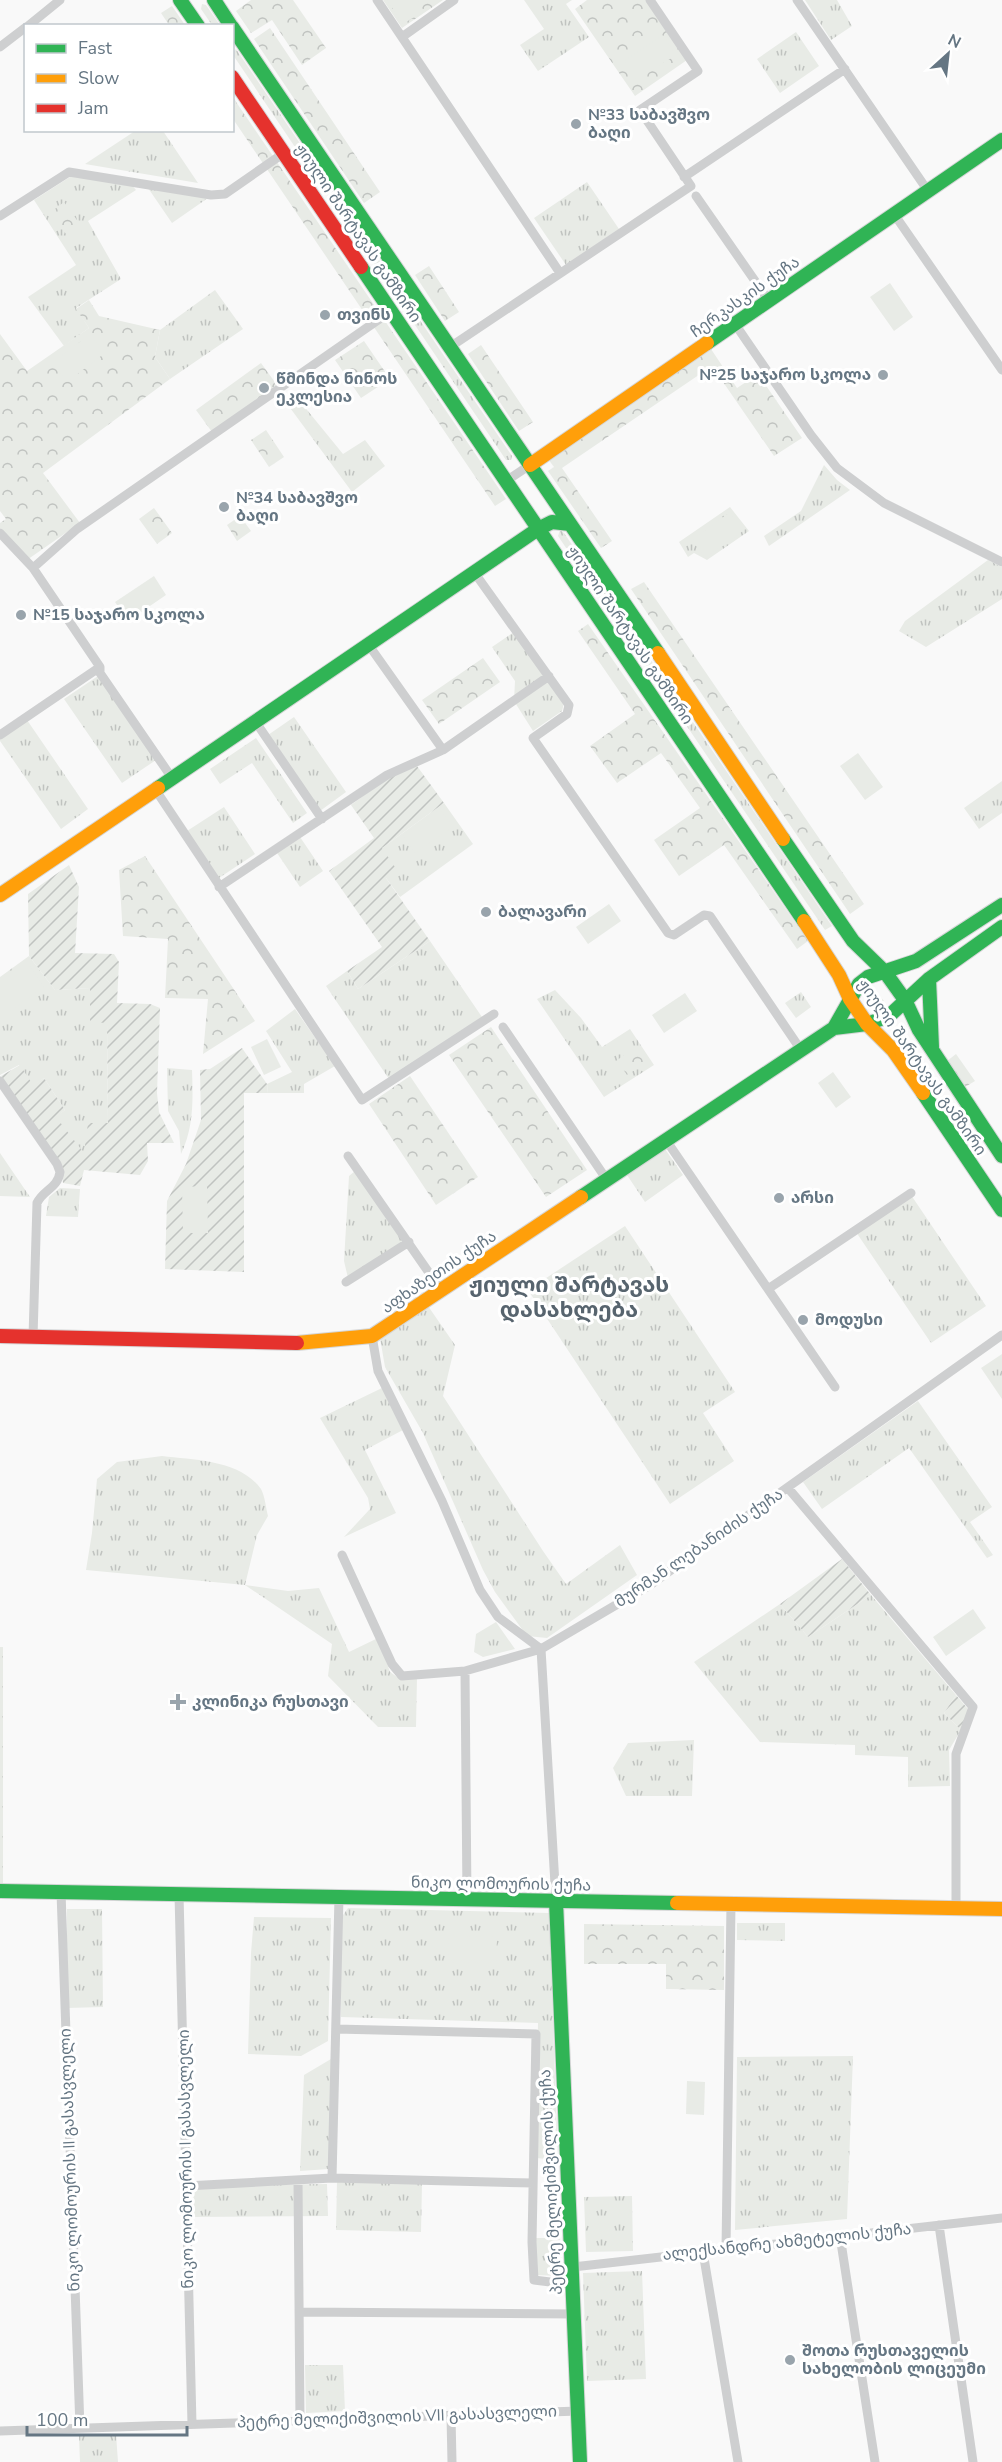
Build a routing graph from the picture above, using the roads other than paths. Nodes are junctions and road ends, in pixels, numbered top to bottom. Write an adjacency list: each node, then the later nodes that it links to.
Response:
1 (180, 0): 9 (street)
2 (214, 0): 10 (street, ჟიული შარტავას გამზირი)
3 (377, 0): 13 (street)
4 (454, 0): 13 (street)
5 (650, 0): 19 (street)
6 (797, 0): 15 (street)
7 (60, 1): 8 (street)
8 (30, 24)
9 (197, 24)
10 (231, 24)
11 (24, 28): 14 (street)
12 (234, 29): 28 (street, ჟიული შარტავას გამზირი)
13 (402, 37): 24 (street)
14 (0, 47)
15 (845, 69): 19 (street); 20 (street)
16 (234, 80): 18 (street, ჟიული შარტავას გამზირი)
17 (1002, 140): 20 (street, ჩერკასკის ქუჩა)
18 (284, 153): 23 (street); 26 (street, ჟიული შარტავას გამზირი)
19 (684, 177): 24 (street)
20 (928, 191): 22 (street, ჩერკასკის ქუჩა)
21 (696, 196): 25 (street)
22 (894, 214): 25 (street, ჩერკასკის ქუჩა); 29 (street)
23 (0, 216)
24 (560, 273): 28 (street)
25 (768, 301): 27 (street, ჩერკასკის ქუჩა)
26 (391, 311): 31 (street, ჟიული შარტავას გამზირი); 37 (street)
27 (735, 324): 30 (street, ჩერკასკის ქუჩა); 36 (street)
28 (450, 347): 30 (street, ჟიული შარტავას გამზირი)
29 (1002, 370)
30 (530, 465): 31 (street, ჩერკასკის ქუჩა); 32 (street, ჟიული შარტავას გამზირი)
31 (506, 482): 34 (street, ჟიული შარტავას გამზირი)
32 (552, 498): 33 (street, ჟიული შარტავას გამზირი); 34 (street)
33 (570, 524): 34 (street); 52 (street, ჟიული შარტავას გამზირი)
34 (538, 529): 38 (street); 54 (street, ჟიული შარტავას გამზირი)
35 (0, 532): 37 (street)
36 (1002, 562)
37 (33, 568): 40 (street)
38 (474, 572): 39 (street); 41 (street)
39 (368, 644): 42 (street); 44 (street)
40 (100, 667): 43 (street); 45 (street)
41 (549, 676): 44 (street); 60 (street)
42 (255, 722): 45 (street); 47 (street)
43 (0, 735)
44 (443, 750): 47 (street)
45 (172, 778): 46 (street)
46 (155, 789): 48 (street); 49 (street)
47 (322, 819): 48 (street)
48 (219, 887): 56 (street)
49 (0, 895)
50 (1002, 905): 52 (street)
51 (1002, 927): 53 (street)
52 (885, 972): 54 (street); 55 (street, ჟიული შარტავას გამზირი)
53 (929, 979): 55 (street); 61 (street)
54 (850, 999): 57 (street, ჟიული შარტავას გამზირი); 59 (street, აფხაზეთის ქუჩა)
55 (905, 1000): 57 (street); 61 (street, ჟიული შარტავას გამზირი)
56 (494, 1014)
57 (867, 1024): 59 (street, აფხაზეთის ქუჩა); 68 (street, ჟიული შარტავას გამზირი)
58 (503, 1027): 66 (street)
59 (834, 1028): 60 (street, აფხაზეთის ქუჩა)
60 (801, 1050): 63 (street, აფხაზეთის ქუჩა)
61 (932, 1050): 65 (street, ჟიული შარტავას გამზირი)
62 (0, 1081): 76 (street)
63 (666, 1140): 66 (street, აფხაზეთის ქუჩა); 71 (street)
64 (348, 1156): 69 (street)
65 (1002, 1156)
66 (607, 1180): 72 (street, აფხაზეთის ქუჩა)
67 (911, 1193): 71 (street)
68 (1002, 1210)
69 (409, 1242): 70 (street); 72 (street)
70 (346, 1282)
71 (768, 1288): 77 (street)
72 (441, 1290): 75 (street, აფხაზეთის ქუჩა)
73 (1002, 1335): 78 (street, მურმან ლებანიძის ქუჩა)
74 (0, 1336): 76 (street, აფხაზეთის ქუჩა)
75 (372, 1336): 76 (street, აფხაზეთის ქუჩა); 80 (street)
76 (33, 1337)
77 (835, 1387)
78 (788, 1488): 80 (street, მურმან ლებანიძის ქუჩა); 89 (street)
79 (342, 1555): 81 (street, მურმან ლებანიძის ქუჩა)
80 (541, 1649): 81 (street, მურმან ლებანიძის ქუჩა); 87 (street)
81 (465, 1671): 86 (street)
82 (0, 1891): 83 (street, ნიკო ლომოურის ქუჩა)
83 (61, 1892): 84 (street, ნიკო ლომოურის ქუჩა); 109 (street, ნიკო ლომოურის II გასასვლელი)
84 (179, 1894): 85 (street, ნიკო ლომოურის ქუჩა); 95 (street, ნიკო ლომოურის I გასასვლელი)
85 (339, 1897): 86 (street, ნიკო ლომოურის ქუჩა); 91 (street)
86 (467, 1899): 87 (street, ნიკო ლომოურის ქუჩა)
87 (556, 1901): 88 (street, ნიკო ლომოურის ქუჩა); 101 (street, პეტრე მელიქიშვილის ქუჩა)
88 (731, 1904): 89 (street, ნიკო ლომოურის ქუჩა); 99 (street)
89 (956, 1908): 90 (street, ნიკო ლომოურის ქუჩა)
90 (1002, 1909)
91 (336, 2029): 92 (street); 94 (street)
92 (332, 2178): 93 (street); 94 (street)
93 (298, 2180): 95 (street); 103 (street)
94 (533, 2183): 102 (street)
95 (186, 2186): 108 (street, ნიკო ლომოურის I გასასვლელი)
96 (1002, 2218): 97 (street, ალექსანდრე ახმეტელის ქუჩა)
97 (939, 2225): 98 (street, ალექსანდრე ახმეტელის ქუჩა); 115 (street)
98 (840, 2236): 99 (street, ალექსანდრე ახმეტელის ქუჩა); 114 (street)
99 (726, 2249): 100 (street, ალექსანდრე ახმეტელის ქუჩა)
100 (703, 2252): 101 (street, ალექსანდრე ახმეტელის ქუჩა); 113 (street)
101 (573, 2267): 102 (street, პეტრე მელიქიშვილის ქუჩა)
102 (574, 2285): 104 (street, პეტრე მელიქიშვილის ქუჩა)
103 (299, 2312): 104 (street); 107 (street)
104 (575, 2314): 105 (street, პეტრე მელიქიშვილის ქუჩა)
105 (578, 2411): 106 (street, პეტრე მელიქიშვილის VII გასასვლელი); 112 (street, პეტრე მელიქიშვილის ქუჩა)
106 (452, 2416): 107 (street, პეტრე მელიქიშვილის VII გასასვლელი); 111 (street)
107 (300, 2421): 108 (street, პეტრე მელიქიშვილის VII გასასვლელი)
108 (192, 2424): 109 (street, პეტრე მელიქიშვილის VII გასასვლელი)
109 (80, 2428): 110 (street, პეტრე მელიქიშვილის VII გასასვლელი)
110 (0, 2431)
111 (452, 2462)
112 (580, 2462)
113 (738, 2462)
114 (875, 2462)
115 (974, 2462)

